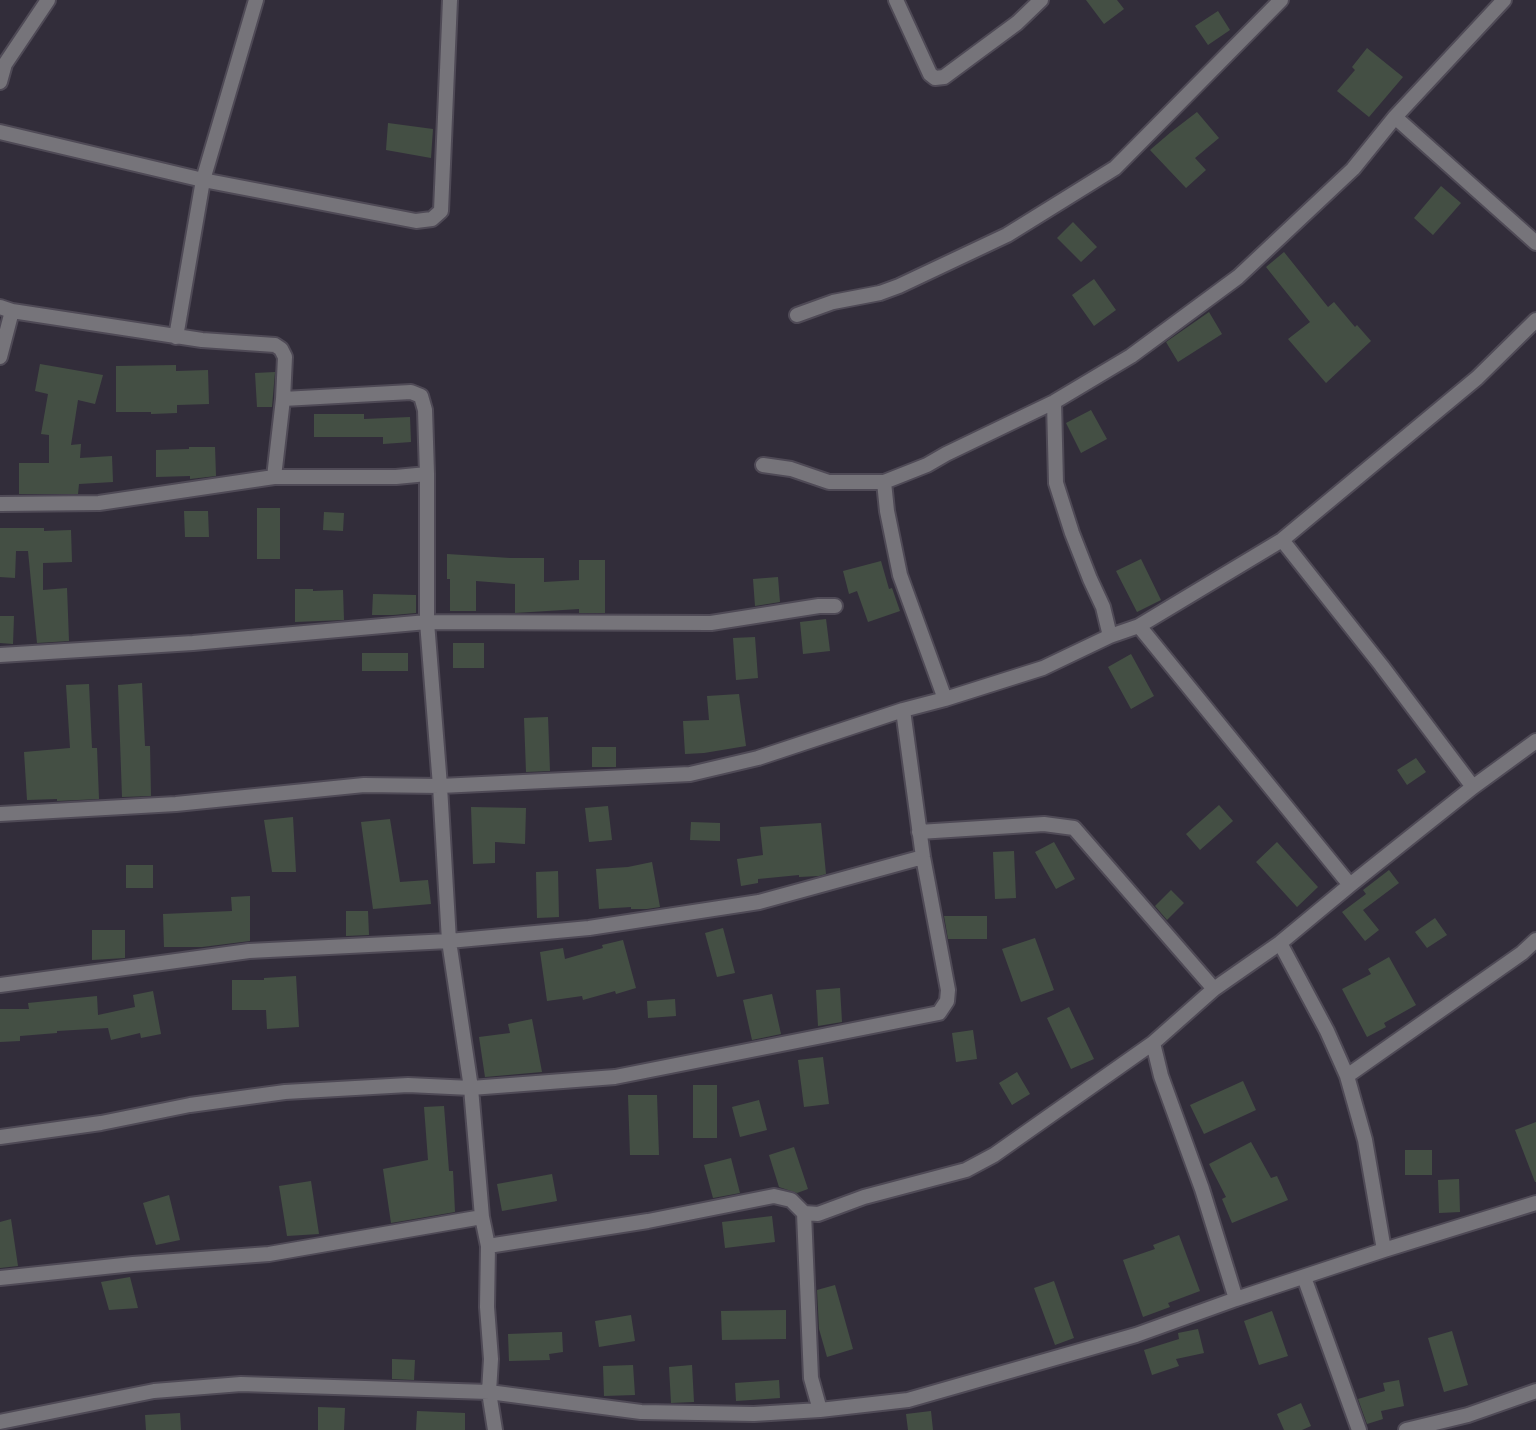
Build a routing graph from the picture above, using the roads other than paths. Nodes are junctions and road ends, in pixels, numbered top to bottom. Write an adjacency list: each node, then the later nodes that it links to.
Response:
1 (48, 0): 8 (street)
2 (256, 0): 11 (street)
3 (450, 0): 11 (street)
4 (896, 0): 5 (street)
5 (1041, 0)
6 (1282, 0): 14 (street)
7 (1504, 0): 9 (street)
8 (0, 82)
9 (1395, 117): 12 (street); 19 (street)
10 (0, 132): 11 (street)
11 (203, 180): 16 (street)
12 (1536, 243)
13 (6, 309): 16 (street); 17 (street)
14 (797, 315)
15 (1536, 320): 25 (street)
16 (176, 337): 18 (street)
17 (0, 357)
18 (283, 398): 21 (street); 22 (street)
19 (1054, 402): 23 (street); 29 (street)
20 (763, 465): 23 (street)
21 (428, 474): 22 (street); 27 (street)
22 (274, 477): 24 (street)
23 (884, 482): 31 (street)
24 (0, 504)
25 (1282, 540): 28 (street); 35 (street)
26 (835, 606): 27 (street)
27 (426, 622): 30 (street); 34 (street)
28 (1139, 626): 29 (street); 39 (street)
29 (1110, 636): 31 (street)
30 (0, 655)
31 (946, 699): 32 (street)
32 (903, 710): 34 (street); 37 (street)
33 (1536, 741): 35 (street)
34 (440, 786): 36 (street); 40 (street)
35 (1473, 787): 39 (street)
36 (0, 814)
37 (919, 832): 38 (street); 44 (street)
38 (923, 857): 40 (street); 47 (street)
39 (1350, 884): 41 (street)
40 (449, 941): 43 (street); 47 (street)
41 (1280, 943): 44 (street); 46 (street)
42 (1533, 948): 46 (street)
43 (0, 985)
44 (1214, 989): 45 (street)
45 (1153, 1043): 50 (street); 56 (street)
46 (1347, 1076): 53 (street)
47 (471, 1088): 48 (street); 51 (street)
48 (0, 1137)
49 (1536, 1203): 53 (street)
50 (804, 1213): 52 (street); 59 (street)
51 (482, 1217): 52 (street); 55 (street)
52 (488, 1246): 58 (street)
53 (1384, 1250): 54 (street)
54 (1304, 1277): 56 (street); 62 (street)
55 (0, 1278)
56 (1236, 1299): 59 (street)
57 (1536, 1391): 63 (street)
58 (489, 1392): 59 (street); 60 (street); 61 (street)
59 (820, 1410)
60 (6, 1424)
61 (495, 1430)
62 (1359, 1430)
63 (1406, 1430)

